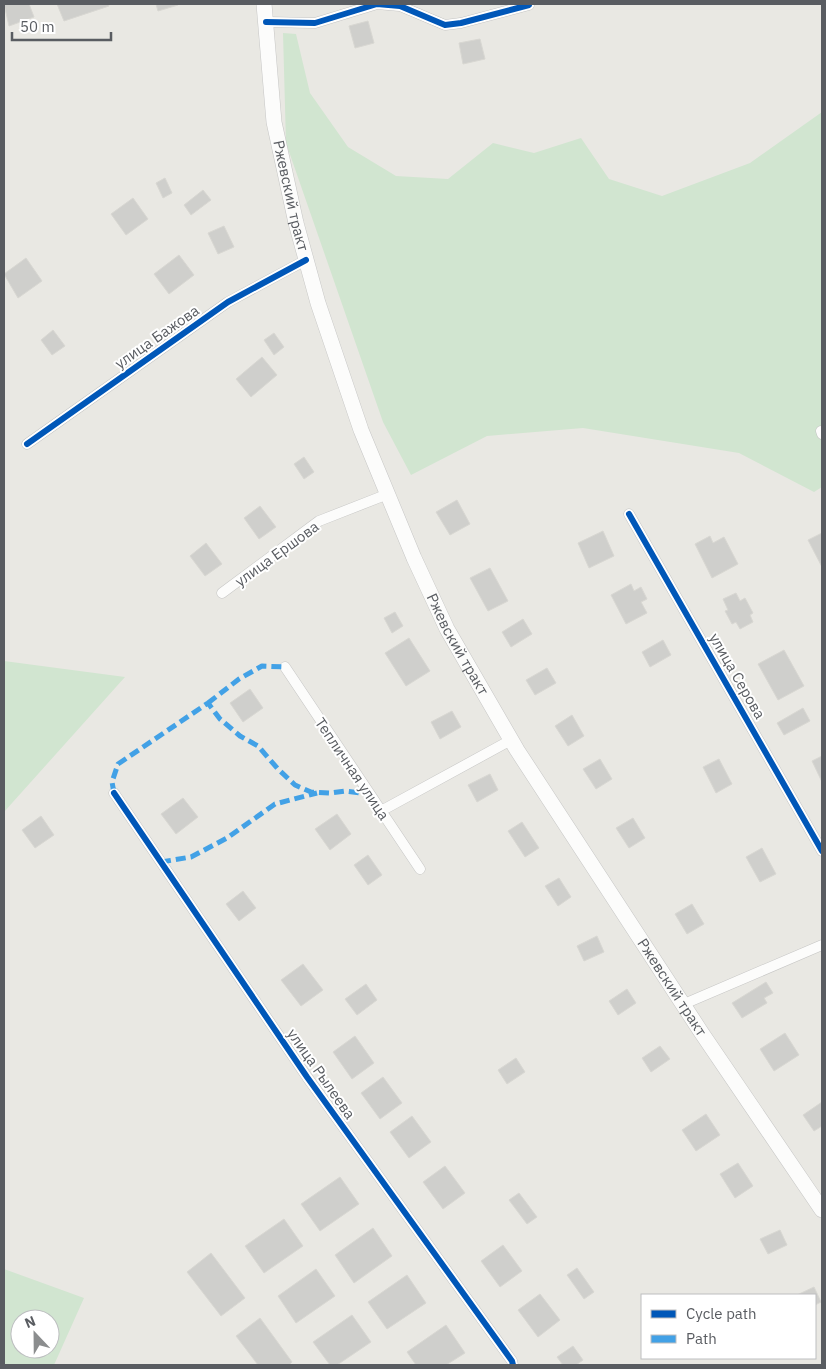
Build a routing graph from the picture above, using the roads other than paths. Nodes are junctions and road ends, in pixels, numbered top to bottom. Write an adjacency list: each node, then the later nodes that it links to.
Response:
1 (264, 4): 3 (main road, Ржевский тракт)
2 (529, 5): 3 (street)
3 (266, 22): 4 (main road, Ржевский тракт)
4 (306, 260): 5 (street, улица Бажова); 6 (main road, Ржевский тракт)
5 (27, 444)
6 (388, 494): 8 (street, улица Ершова); 10 (main road, Ржевский тракт)
7 (629, 514): 13 (street, улица Серова)
8 (222, 593)
9 (285, 667): 12 (street, Тепличная улица)
10 (511, 740): 12 (street); 16 (main road, Ржевский тракт)
11 (114, 793): 18 (street, улица Рылеева)
12 (380, 811): 14 (street, Тепличная улица)
13 (822, 851)
14 (420, 869)
15 (822, 945): 16 (street)
16 (684, 1004): 17 (main road, Ржевский тракт)
17 (822, 1210)
18 (513, 1365)

